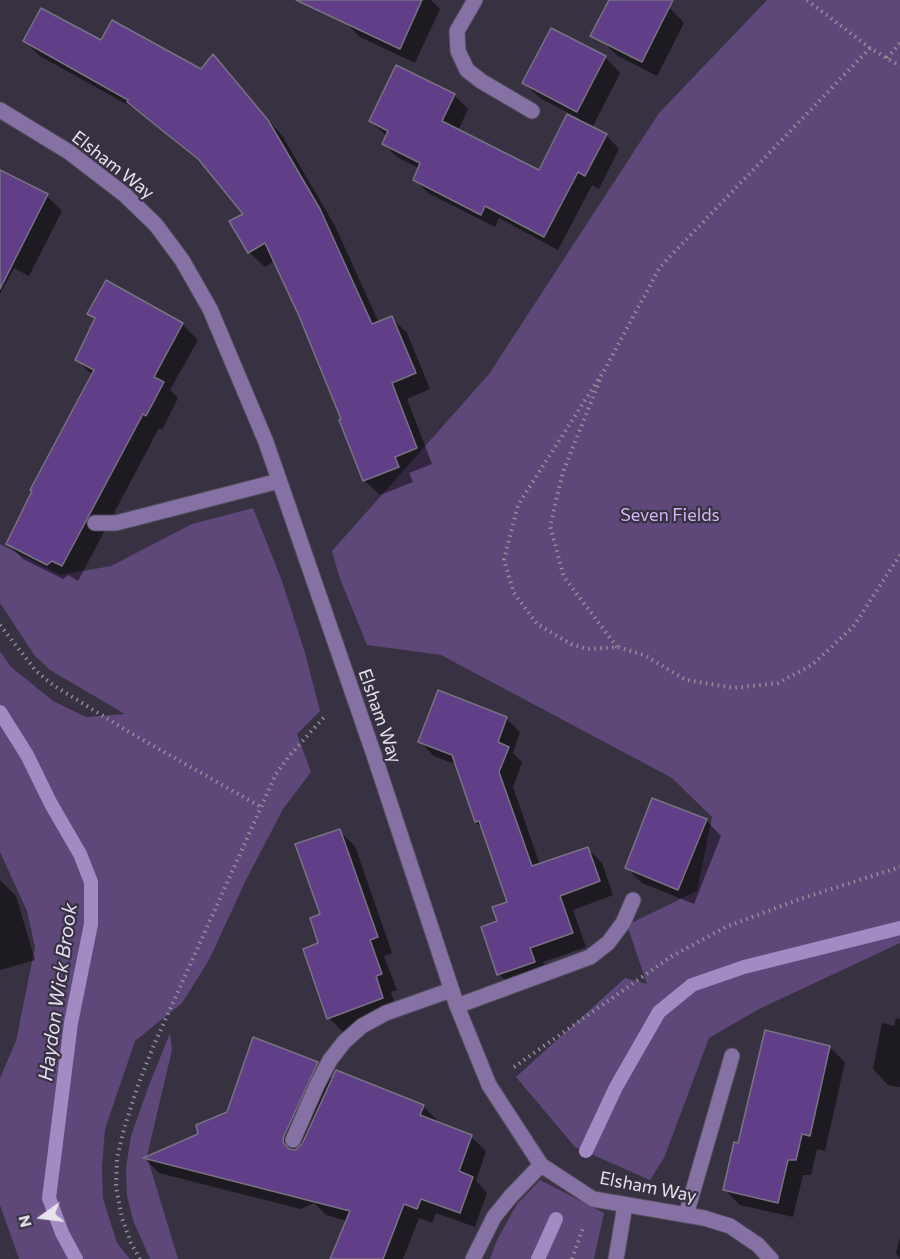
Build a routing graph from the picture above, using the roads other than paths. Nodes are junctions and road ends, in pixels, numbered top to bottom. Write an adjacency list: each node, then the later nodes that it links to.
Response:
1 (475, 0): 3 (street)
2 (0, 110): 4 (street, Elsham Way)
3 (532, 111)
4 (279, 481): 5 (street); 7 (street, Elsham Way)
5 (95, 523)
6 (633, 900): 8 (street)
7 (451, 990): 8 (street, Elsham Way); 10 (street)
8 (457, 1006): 11 (street, Elsham Way)
9 (732, 1056): 13 (street)
10 (293, 1140)
11 (541, 1166): 12 (street, Elsham Way); 14 (street)
12 (626, 1204): 13 (street, Elsham Way); 15 (street)
13 (686, 1215): 16 (street, Elsham Way)
14 (473, 1259)
15 (616, 1259)
16 (771, 1259)

